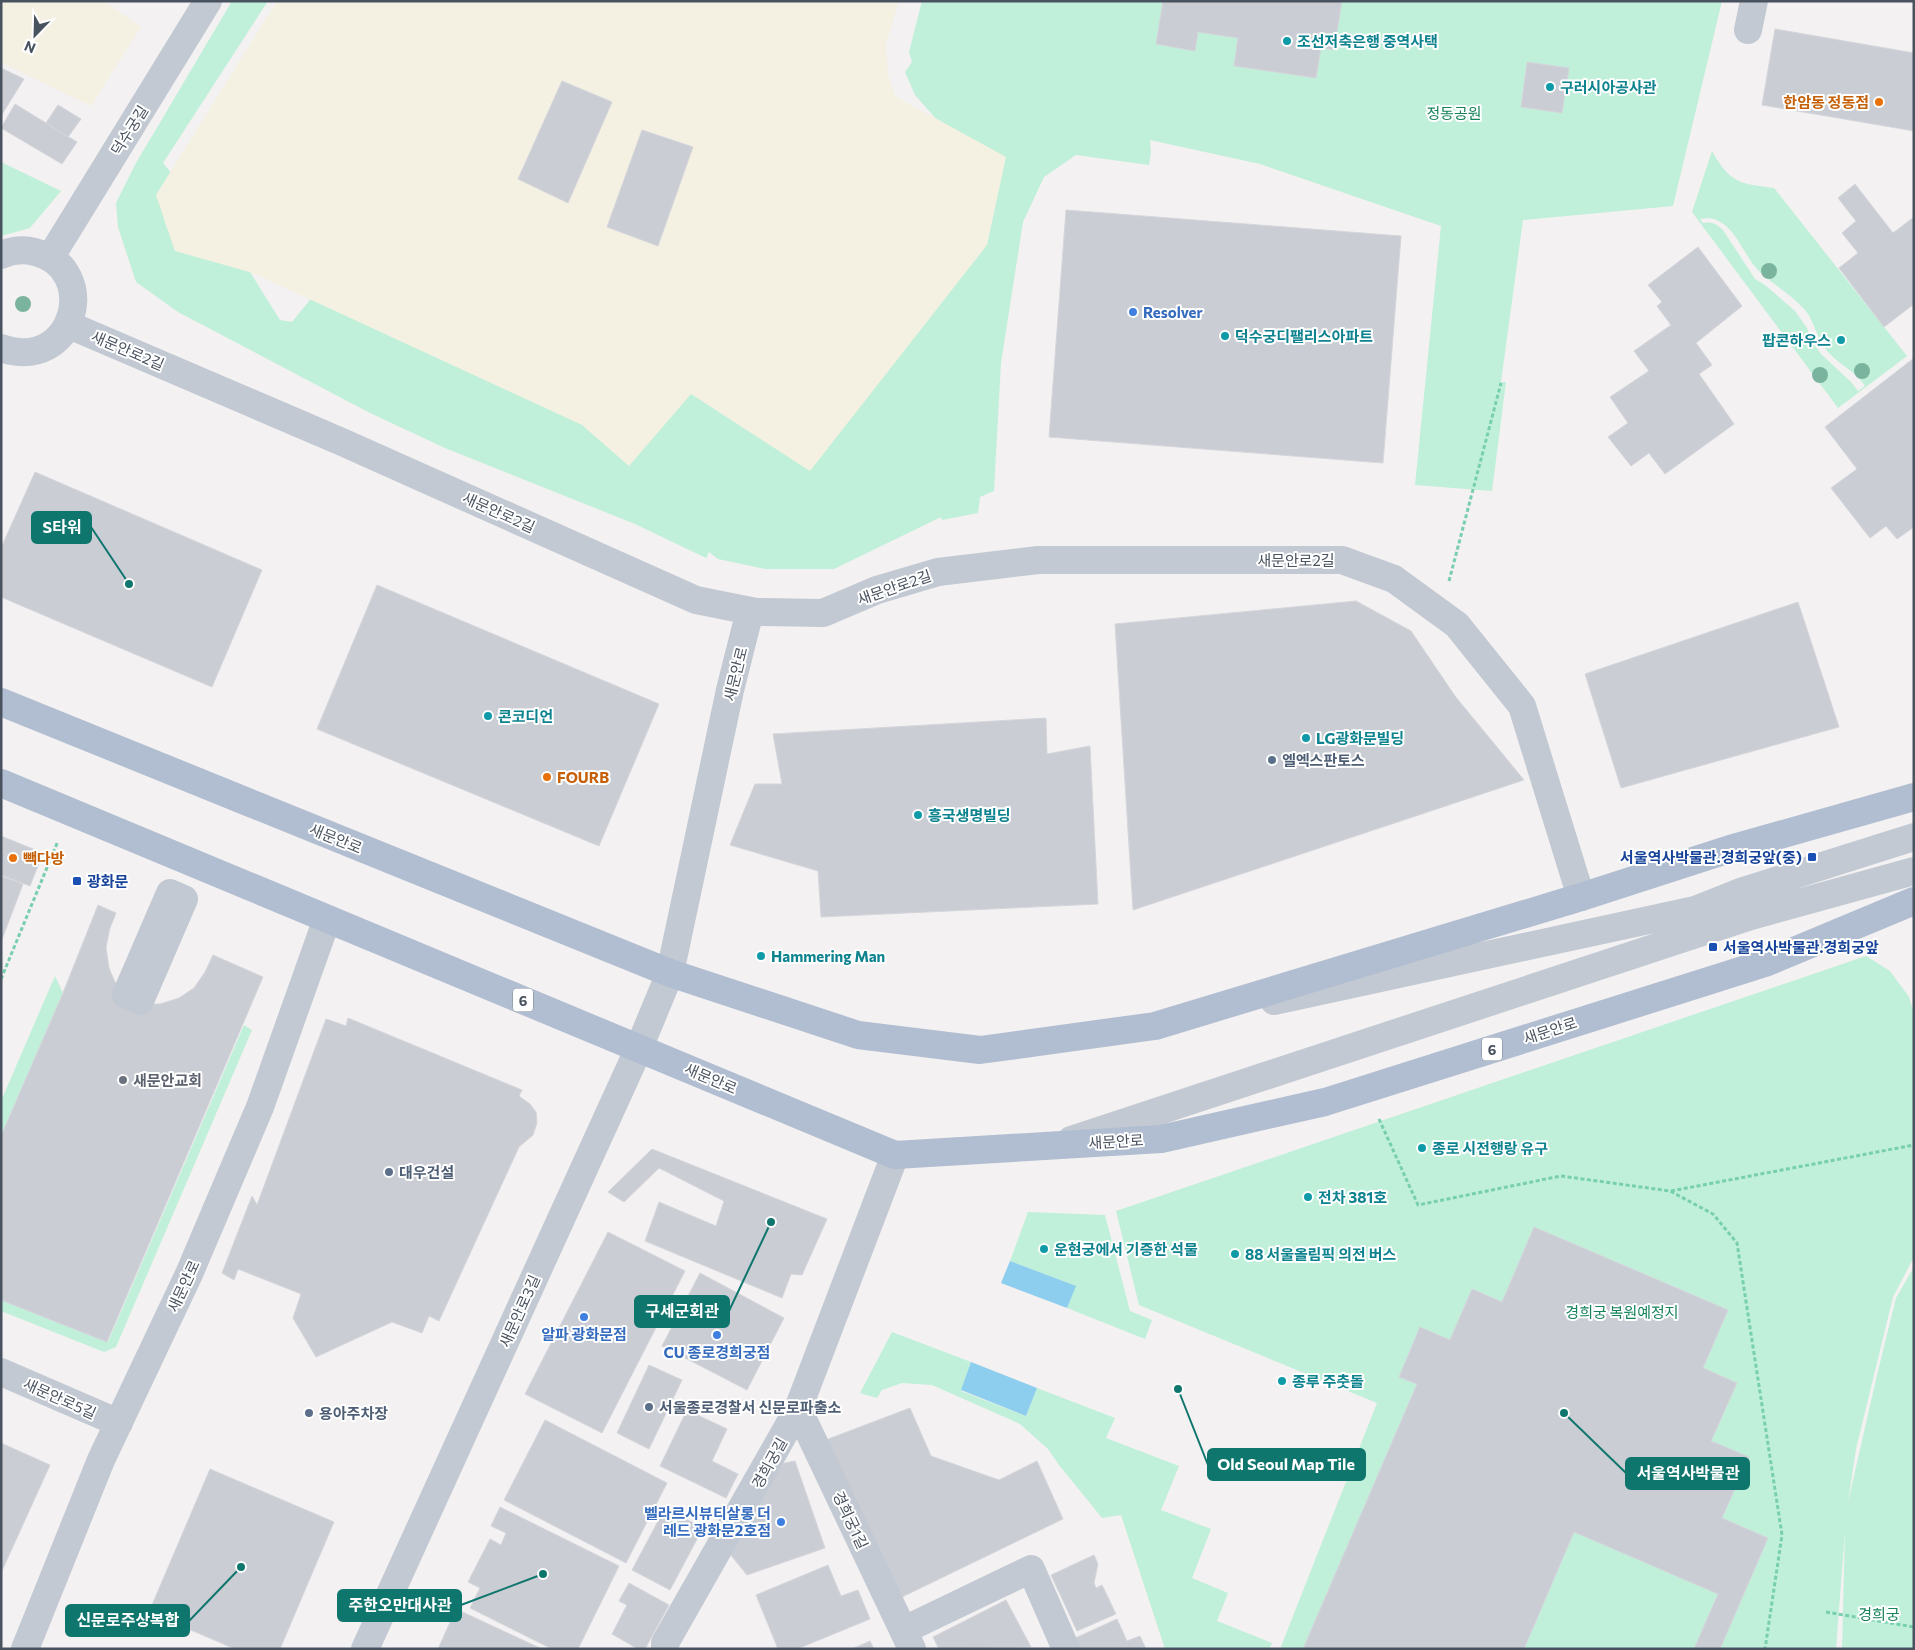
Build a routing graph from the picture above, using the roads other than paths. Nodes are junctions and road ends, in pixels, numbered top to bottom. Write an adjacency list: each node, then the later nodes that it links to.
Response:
1 (208, 1): 5 (street, 덕수궁길)
2 (1754, 1): 3 (street)
3 (1748, 30)
4 (1, 255): 5 (street)
5 (50, 258): 6 (street)
6 (69, 325): 7 (street); 8 (street, 새문안로2길)
7 (2, 349)
8 (750, 611): 14 (street, 새문안로2길); 17 (street, 새문안로)
9 (1, 702): 17 (main road, 새문안로)
10 (1, 783): 16 (main road, 새문안로 / 6)
11 (1914, 797): 14 (main road, 새문안로)
12 (1914, 837): 18 (street)
13 (1914, 871): 20 (street)
14 (1581, 897): 18 (main road, 새문안로)
15 (1914, 901): 20 (main road, 새문안로 / 6)
16 (327, 919): 19 (main road, 새문안로 / 6); 24 (street, 새문안로)
17 (670, 973): 18 (main road, 새문안로); 19 (street, 새문안로3길)
18 (1155, 1026)
19 (639, 1048): 21 (main road, 새문안로 / 6); 27 (street, 새문안로3길)
20 (1057, 1145): 21 (main road, 새문안로 / 6)
21 (895, 1155): 23 (street, 경희궁길)
22 (1, 1372): 24 (street, 새문안로5길)
23 (798, 1409): 25 (street, 경희궁1길); 28 (street, 경희궁길)
24 (118, 1423): 26 (street, 새문안로)
25 (908, 1640): 29 (street, 경희궁1길)
26 (25, 1649)
27 (365, 1649)
28 (665, 1649)
29 (1066, 1649)

